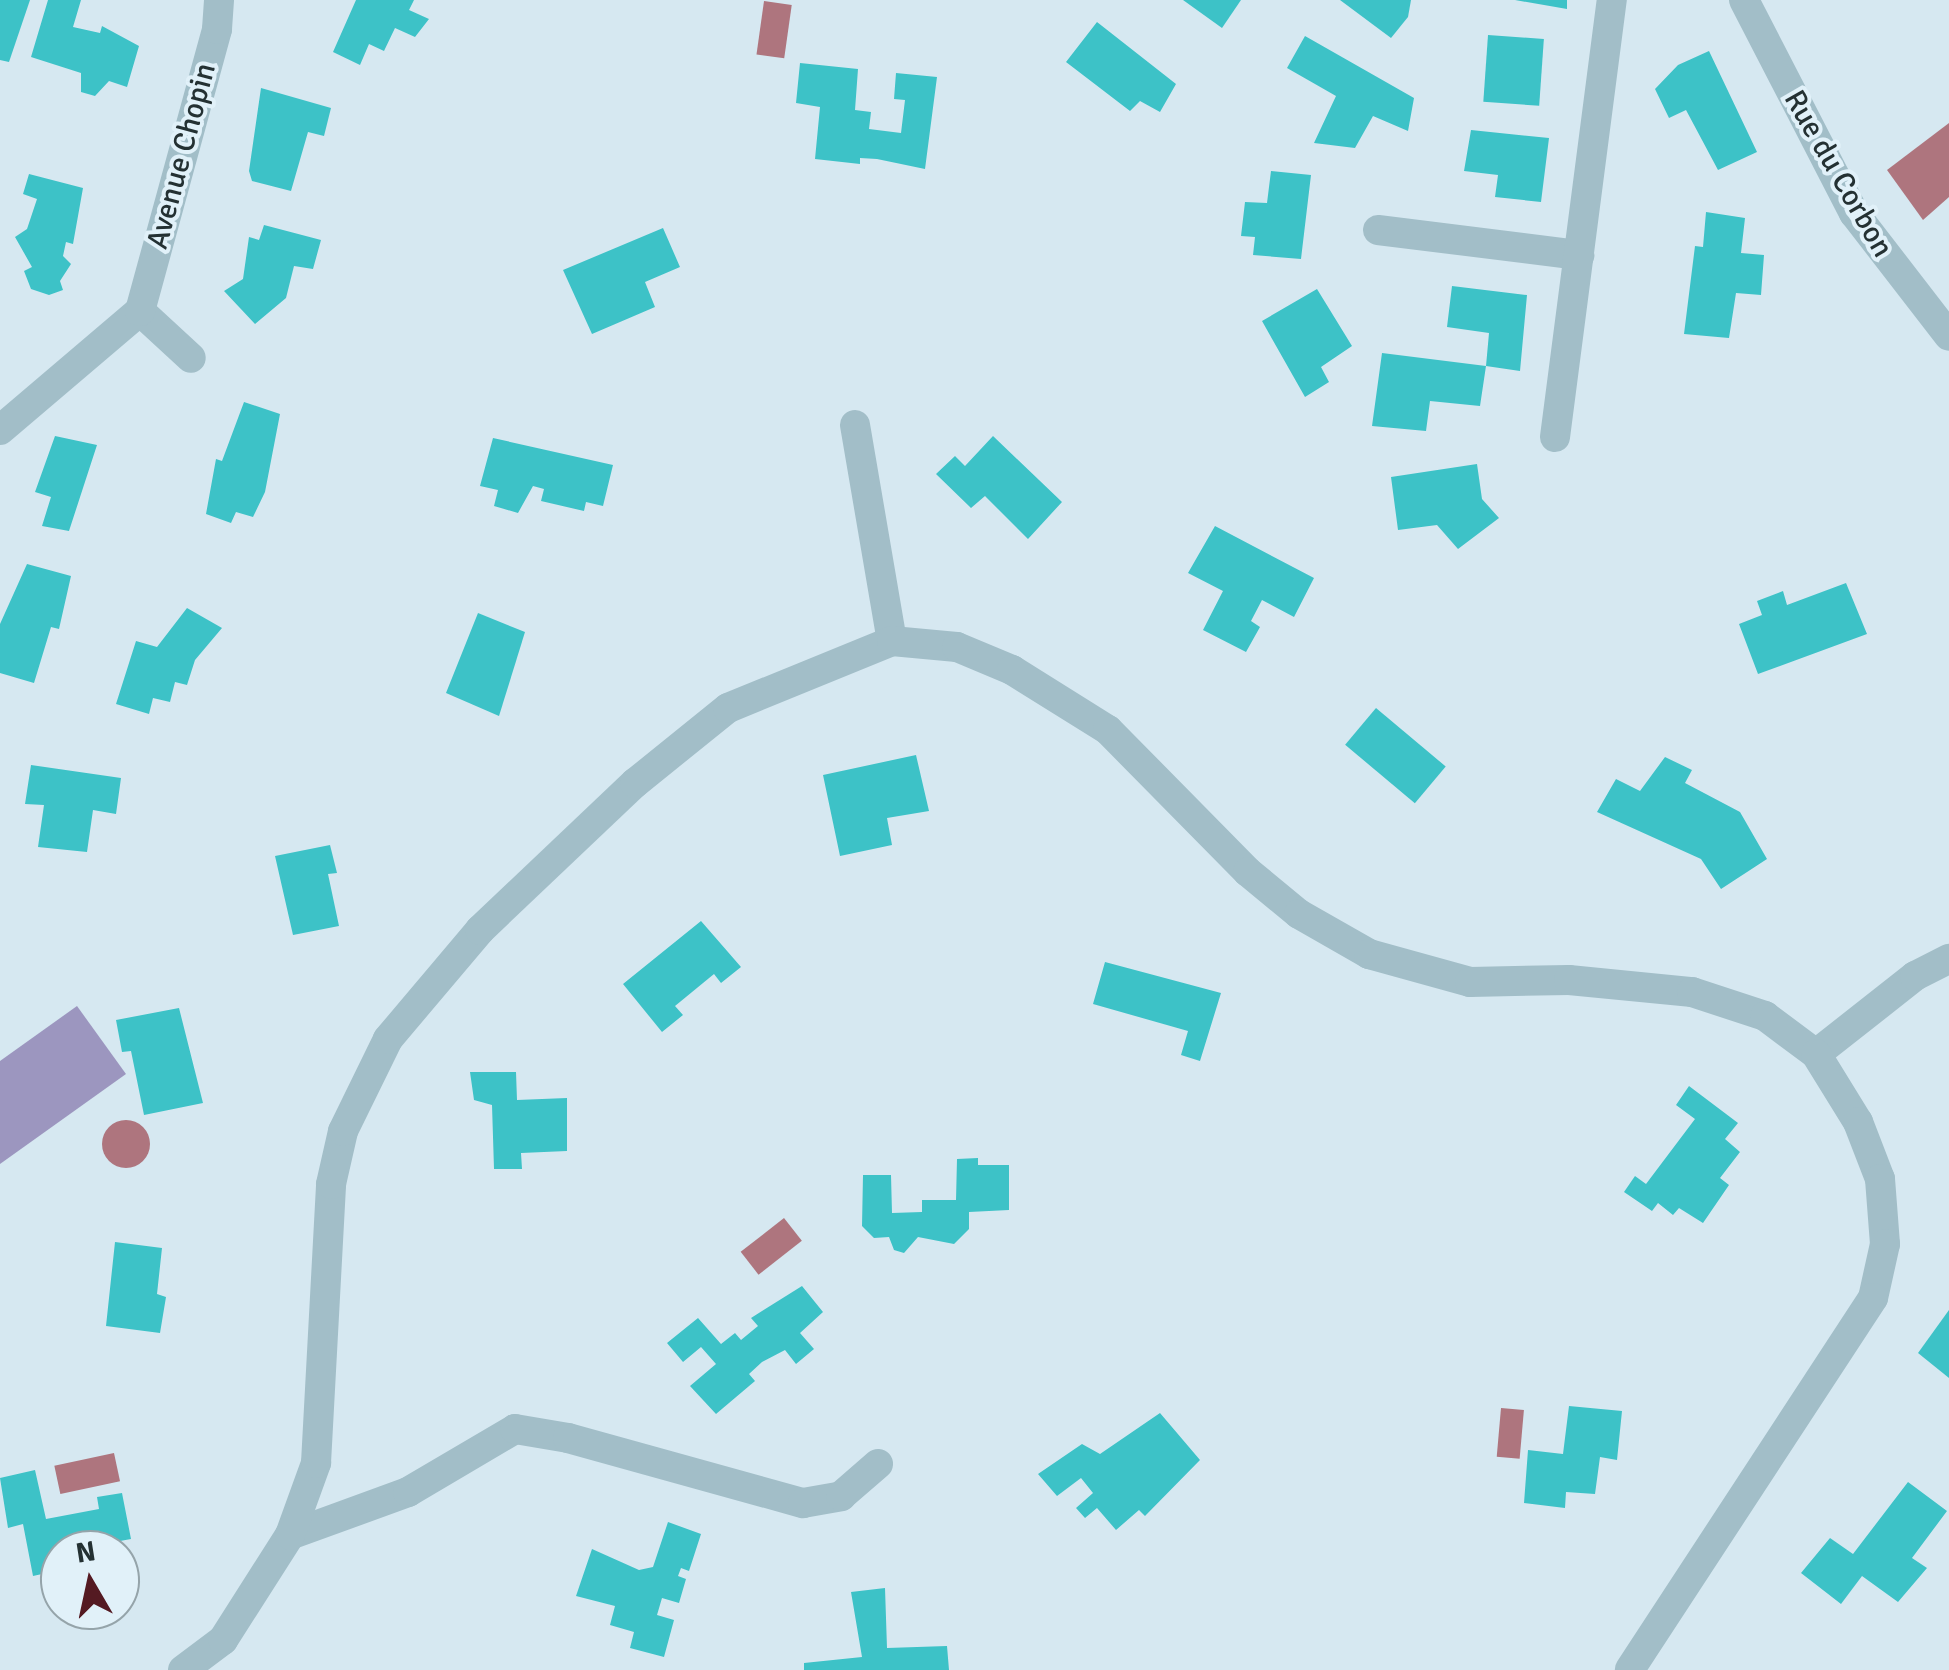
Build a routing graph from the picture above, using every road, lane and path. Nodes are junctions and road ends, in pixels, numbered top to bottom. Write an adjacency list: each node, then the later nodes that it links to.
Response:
1 (219, 0): 6 (street, Avenue Chopin)
2 (1612, 0): 5 (street)
3 (1744, 0): 7 (street, Rue du Corbon)
4 (1378, 230): 5 (street)
5 (1579, 255): 11 (street)
6 (140, 311): 8 (street); 10 (street)
7 (1949, 336)
8 (190, 358)
9 (855, 424): 12 (street)
10 (0, 430)
11 (1555, 437)
12 (892, 641): 14 (street); 16 (street)
13 (1949, 958): 14 (street)
14 (1816, 1054): 18 (street)
15 (878, 1464): 16 (street)
16 (290, 1535): 17 (street)
17 (184, 1670)
18 (1630, 1670)

